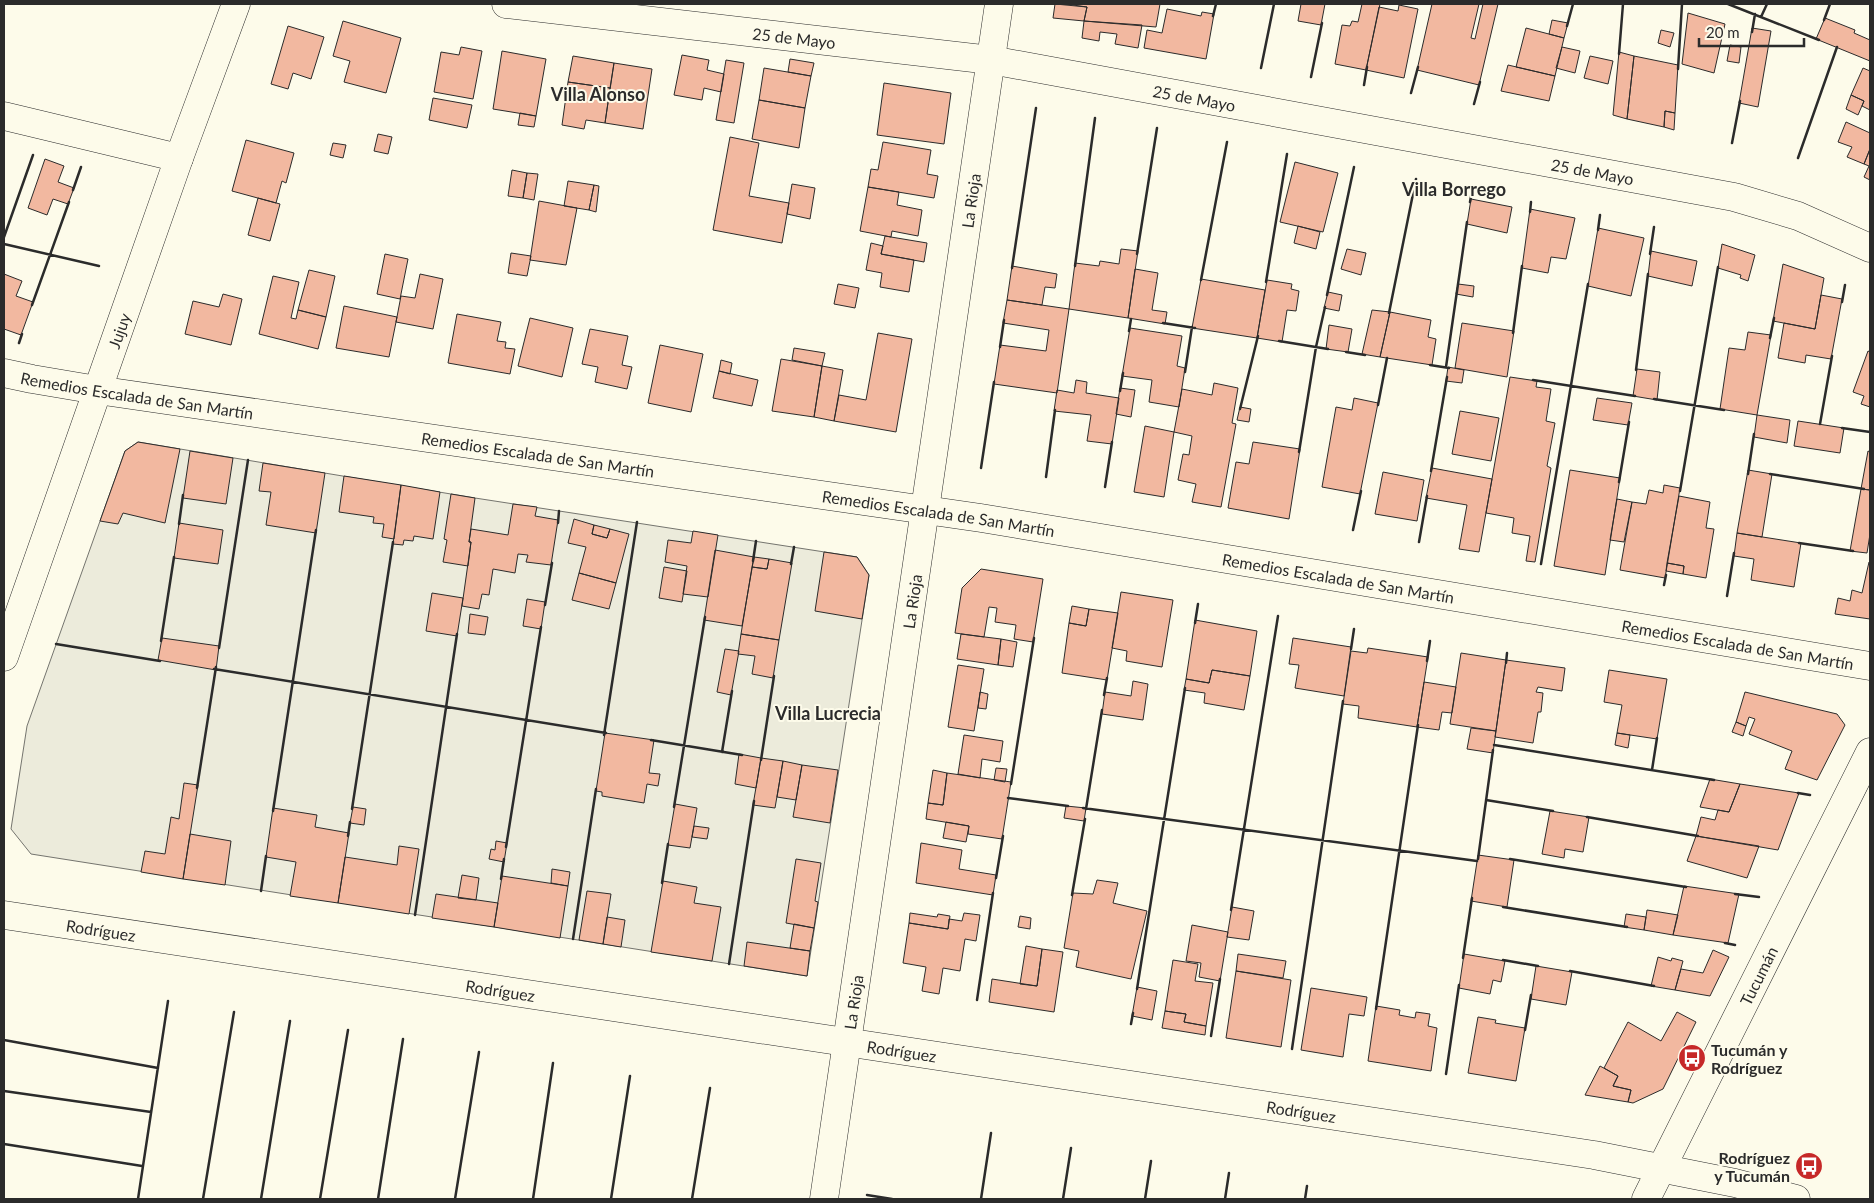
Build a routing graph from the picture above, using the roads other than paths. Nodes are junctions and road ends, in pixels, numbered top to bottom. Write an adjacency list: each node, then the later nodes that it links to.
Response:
1 (236, 4): 6 (street, Jujuy)
2 (506, 4): 4 (street, 25 de Mayo)
3 (999, 4): 4 (street, La Rioja)
4 (990, 60): 7 (street, 25 de Mayo); 10 (street, La Rioja)
5 (4, 116): 6 (street)
6 (179, 158): 9 (street, Jujuy)
7 (1870, 248)
8 (4, 373): 9 (street, Remedios Escalada de San Martín)
9 (97, 390): 10 (street, Remedios Escalada de San Martín); 11 (street, Jujuy)
10 (925, 512): 13 (street, Remedios Escalada de San Martín); 16 (street, La Rioja)
11 (13, 600): 12 (street, Jujuy)
12 (4, 657)
13 (1870, 666)
14 (1870, 752): 17 (street, Tucumán)
15 (4, 915): 16 (street, Rodríguez)
16 (848, 1042): 17 (street, Rodríguez); 18 (street, La Rioja)
17 (1662, 1168): 19 (street, Tucumán); 20 (street, Rodríguez)
18 (824, 1199)
19 (1646, 1199)
20 (1796, 1199)

